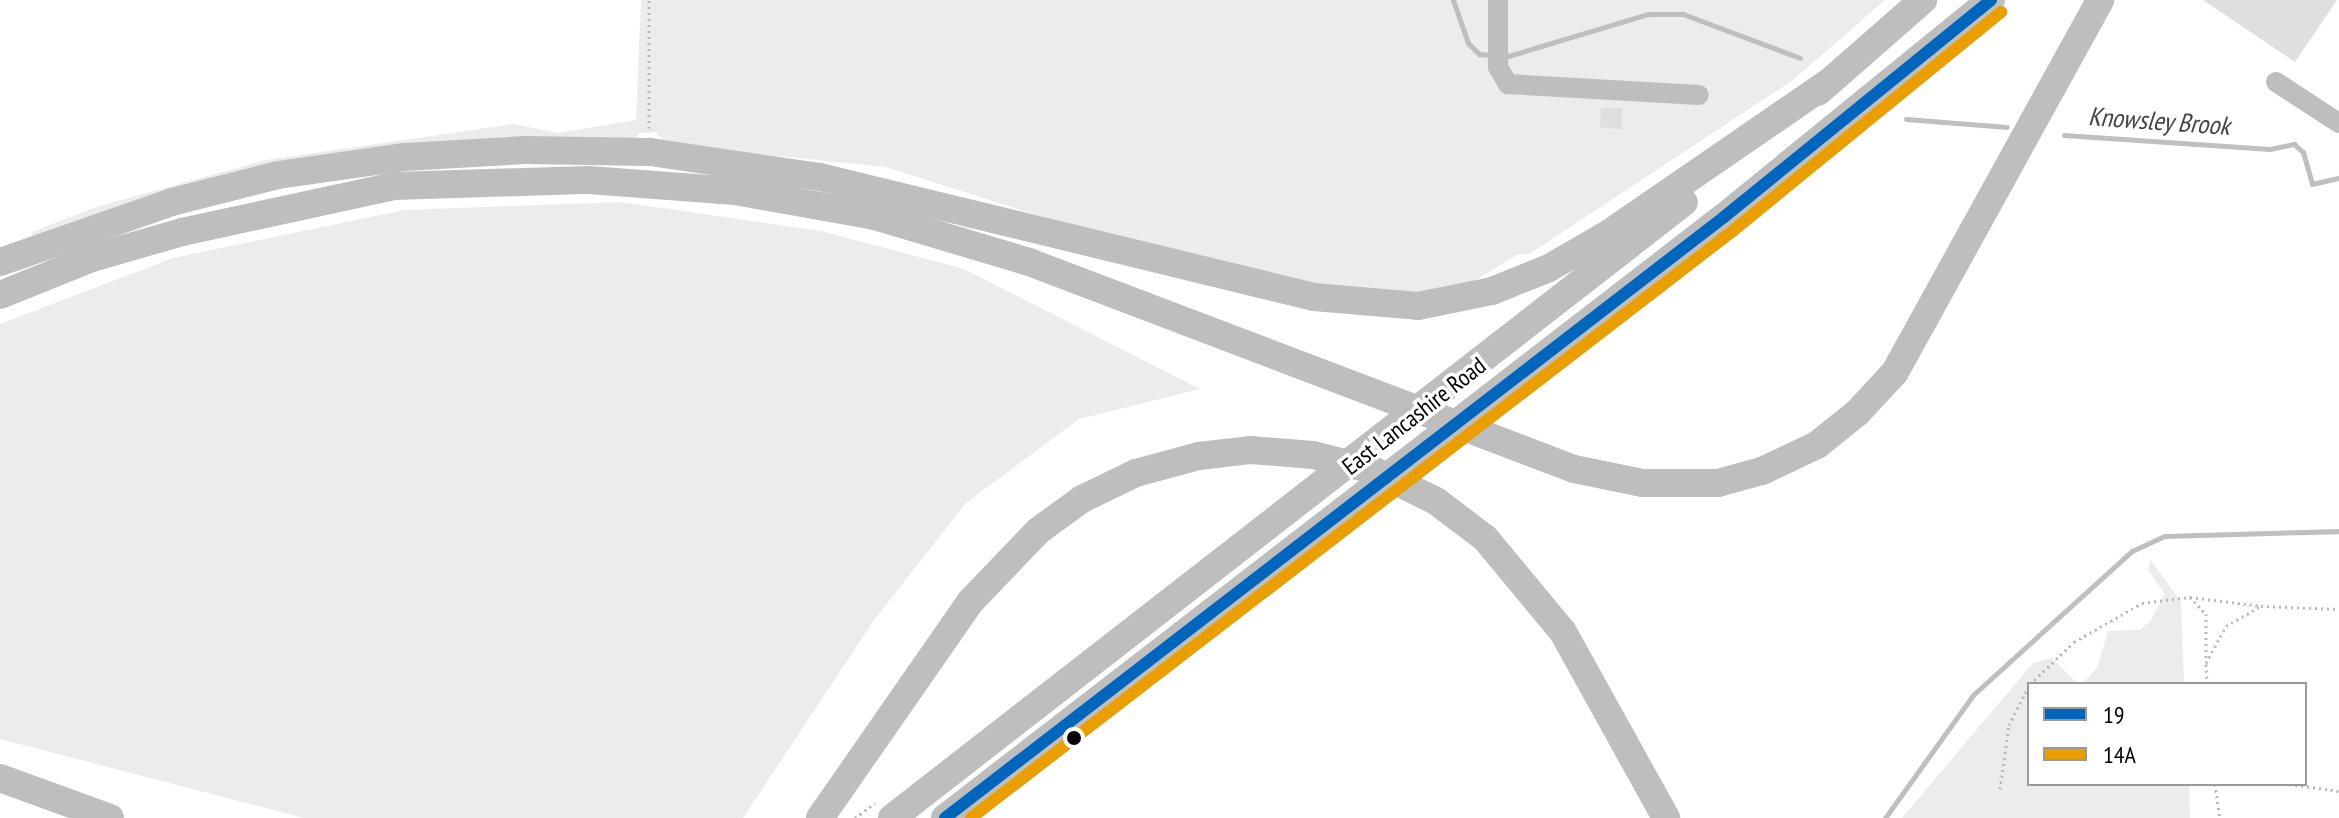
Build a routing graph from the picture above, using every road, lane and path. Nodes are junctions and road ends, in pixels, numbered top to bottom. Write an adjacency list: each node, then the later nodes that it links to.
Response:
1 (649, 0): 10 (path)
2 (1498, 0): 8 (lane)
3 (1923, 0): 6 (highway, East Lancashire Road)
4 (1991, 0): 28 (highway, East Lancashire Road)
5 (2100, 0): 12 (highway)
6 (1831, 81): 10 (highway); 27 (highway, East Lancashire Road)
7 (2276, 82): 9 (lane)
8 (1699, 95)
9 (2339, 123)
10 (650, 152): 11 (highway)
11 (0, 262)
12 (0, 295)
13 (2190, 597): 14 (path); 16 (path); 17 (path)
14 (2261, 606): 15 (path); 16 (path)
15 (2339, 609)
16 (2206, 663): 18 (path)
17 (2033, 682)
18 (2207, 682)
19 (2027, 691): 23 (path)
20 (0, 778): 25 (highway)
21 (2215, 786): 30 (path)
22 (2303, 786): 24 (path)
23 (2000, 789)
24 (2339, 791)
25 (110, 818)
26 (820, 818): 29 (highway)
27 (892, 818)
28 (945, 818)
29 (1666, 818)
30 (2220, 818)

